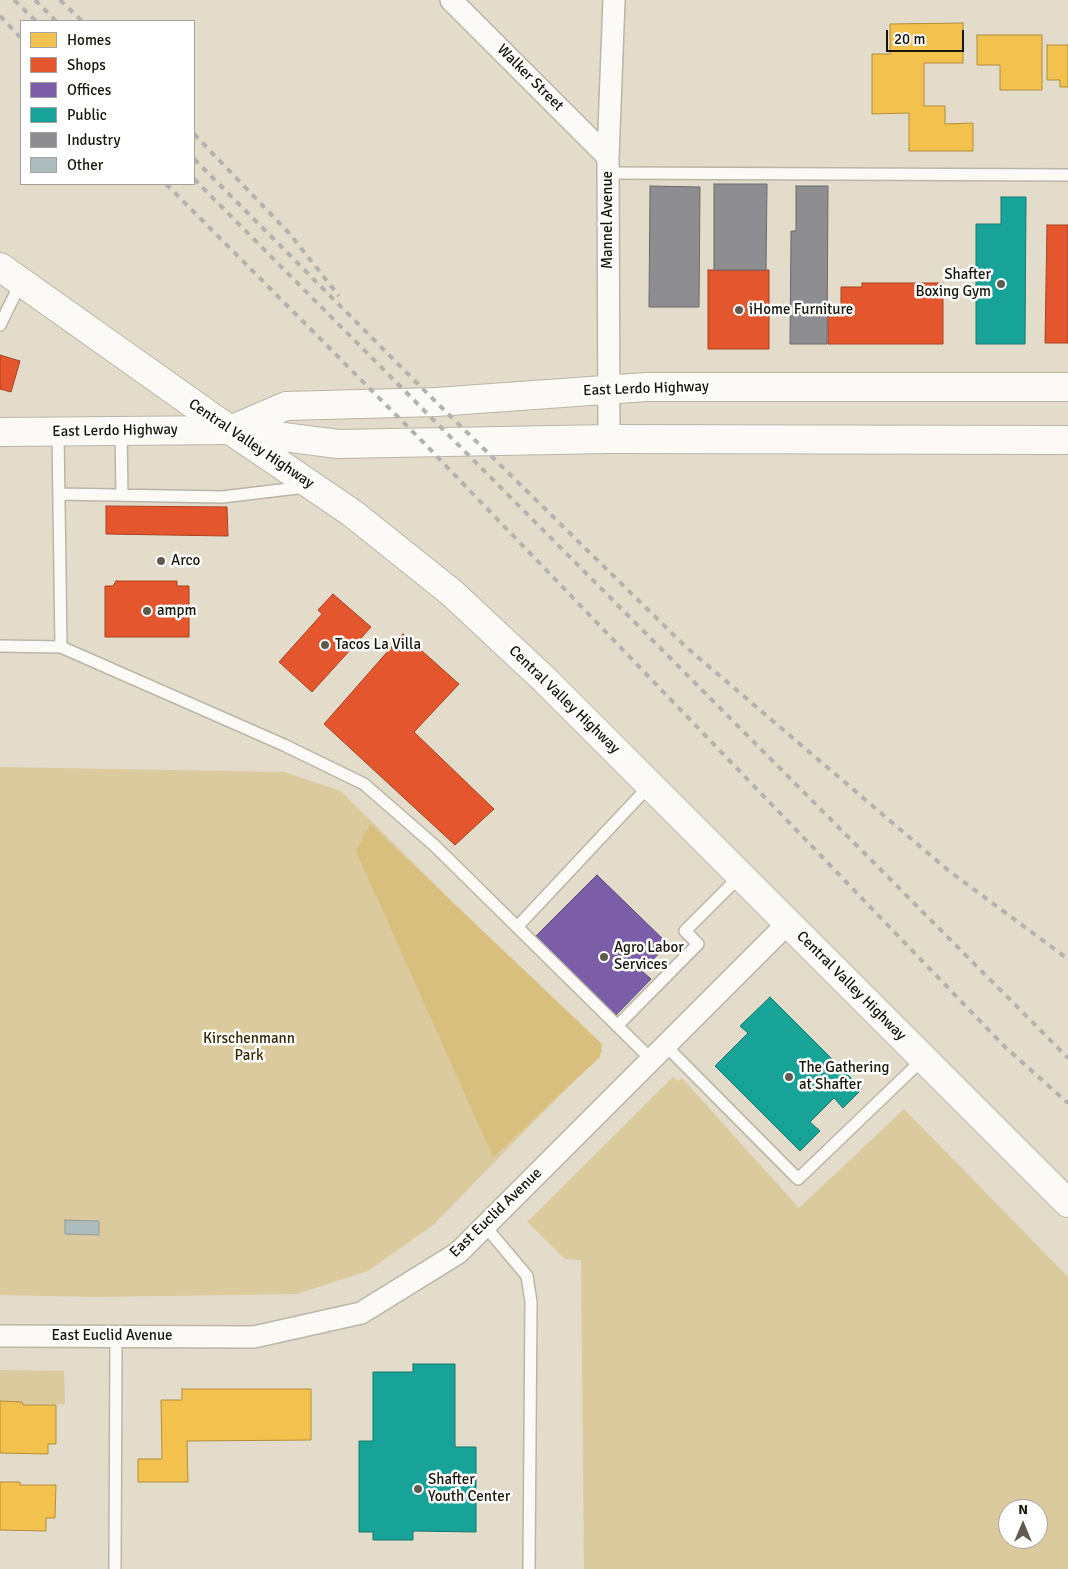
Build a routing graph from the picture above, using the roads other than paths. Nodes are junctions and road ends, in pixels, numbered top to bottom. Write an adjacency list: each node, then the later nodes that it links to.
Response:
1 (451, 0): 3 (street, Walker Street)
2 (614, 0): 3 (street, Mannel Avenue)
3 (608, 165): 4 (lane); 8 (street, Mannel Avenue)
4 (1068, 175)
5 (10, 275): 6 (lane); 9 (main road, Central Valley Highway)
6 (0, 325)
7 (1068, 387): 8 (main road, East Lerdo Highway)
8 (608, 390): 9 (main road, East Lerdo Highway); 13 (street, Mannel Avenue)
9 (230, 430): 10 (main road, East Lerdo Highway); 13 (main road, East Lerdo Highway); 15 (main road, Central Valley Highway)
10 (121, 431): 12 (main road, East Lerdo Highway); 17 (lane)
11 (0, 432): 12 (main road, East Lerdo Highway)
12 (58, 432): 16 (lane)
13 (609, 439): 14 (main road, East Lerdo Highway)
14 (1068, 440)
15 (314, 487): 17 (lane); 20 (main road, Central Valley Highway)
16 (59, 494): 17 (lane); 19 (lane)
17 (122, 495)
18 (0, 646): 19 (lane)
19 (61, 647): 23 (lane)
20 (650, 785): 21 (main road, Central Valley Highway); 23 (lane)
21 (740, 876): 22 (main road, Central Valley Highway); 24 (lane)
22 (788, 923): 25 (street, East Euclid Avenue); 26 (main road, Central Valley Highway)
23 (517, 927): 24 (lane)
24 (617, 1026): 25 (lane)
25 (659, 1053): 26 (lane); 28 (street, East Euclid Avenue)
26 (924, 1059): 27 (main road, Central Valley Highway)
27 (1068, 1203)
28 (485, 1226): 30 (street, East Euclid Avenue); 32 (lane)
29 (0, 1336): 30 (street, East Euclid Avenue)
30 (116, 1336): 31 (lane)
31 (115, 1569)
32 (529, 1569)

